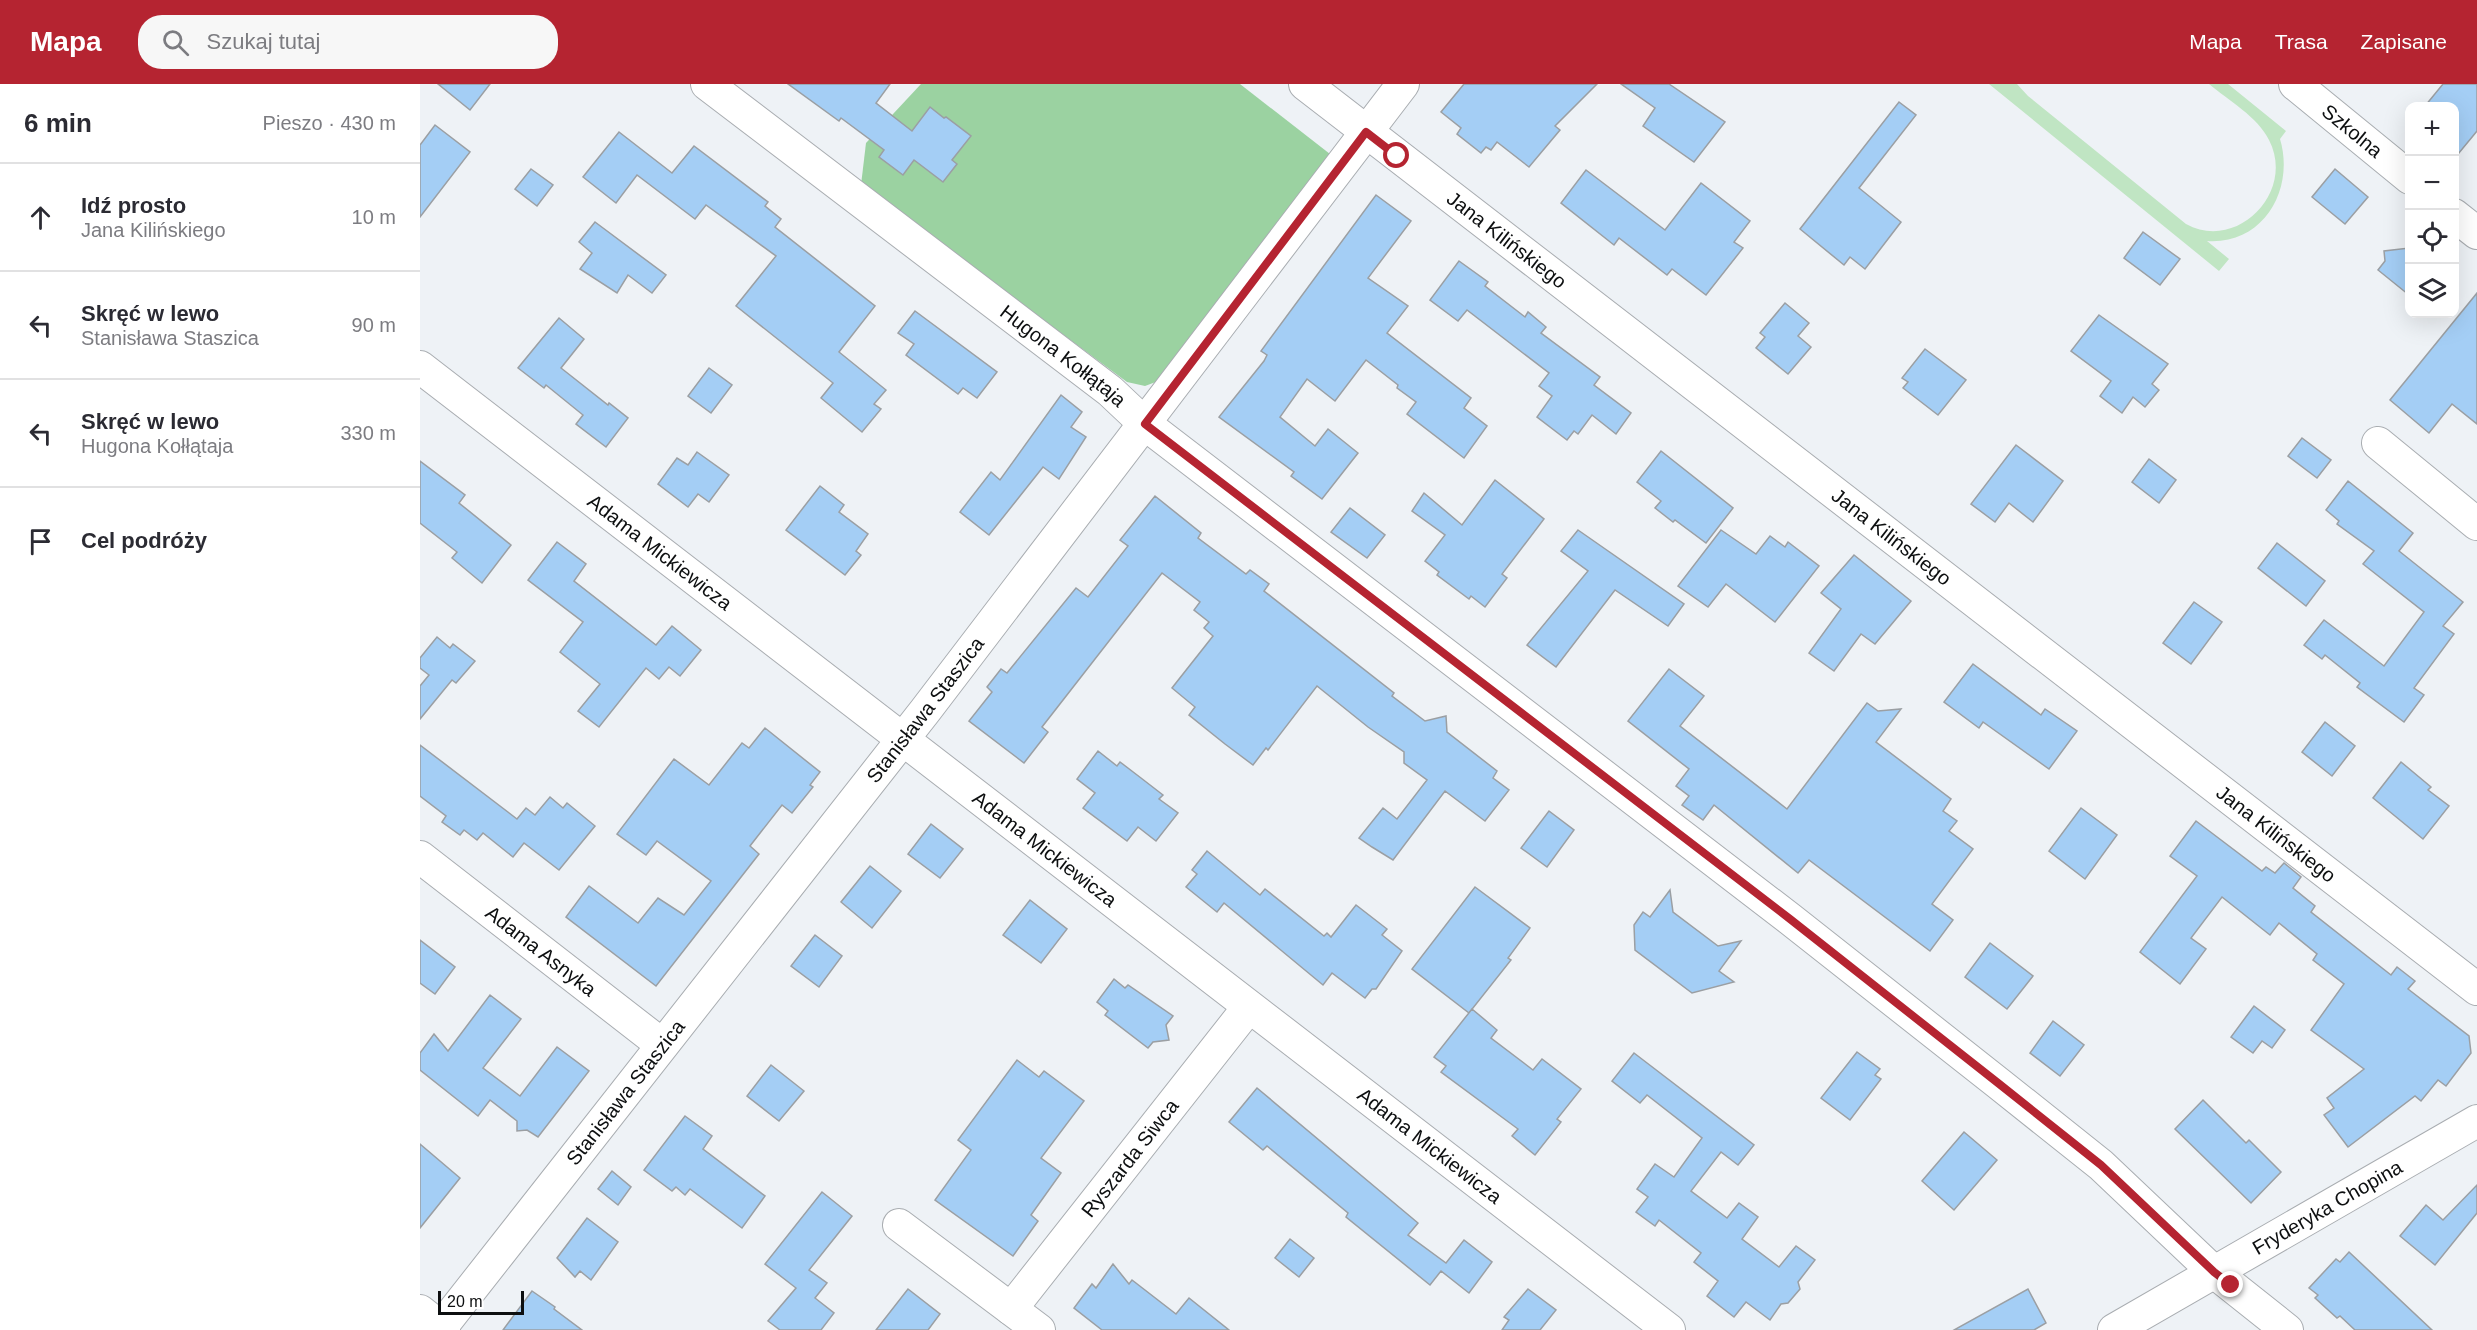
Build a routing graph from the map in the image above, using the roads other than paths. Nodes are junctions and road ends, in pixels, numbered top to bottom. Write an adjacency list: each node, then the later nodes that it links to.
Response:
1 (707, 84): 10 (street, Hugona Kołłątaja)
2 (1305, 84): 5 (street, Jana Kilińskiego)
3 (1404, 84): 5 (street, Stanisława Staszica)
4 (2295, 84): 6 (street, Szkolna)
5 (1366, 132): 10 (street, Stanisława Staszica); 15 (street, Jana Kilińskiego)
6 (2405, 175)
7 (2459, 218): 8 (street)
8 (2477, 233)
9 (420, 367): 13 (street, Adama Mickiewicza)
10 (1145, 424): 13 (street, Stanisława Staszica); 20 (street, Hugona Kołłątaja)
11 (2378, 443): 12 (street)
12 (2477, 524)
13 (904, 738): 16 (street, Adama Mickiewicza); 17 (street, Stanisława Staszica)
14 (420, 857): 17 (street, Adama Asnyka)
15 (2477, 989)
16 (1248, 1008): 21 (street, Ryszarda Siwca); 24 (street, Adama Mickiewicza)
17 (661, 1044): 22 (street, Stanisława Staszica)
18 (2477, 1121): 20 (street, Fryderyka Chopina)
19 (899, 1225): 21 (street)
20 (2214, 1272): 25 (street, Fryderyka Chopina); 26 (street, Hugona Kołłątaja)
21 (1011, 1309): 23 (street)
22 (436, 1325)
23 (1039, 1330)
24 (1669, 1330)
25 (2114, 1330)
26 (2287, 1330)

